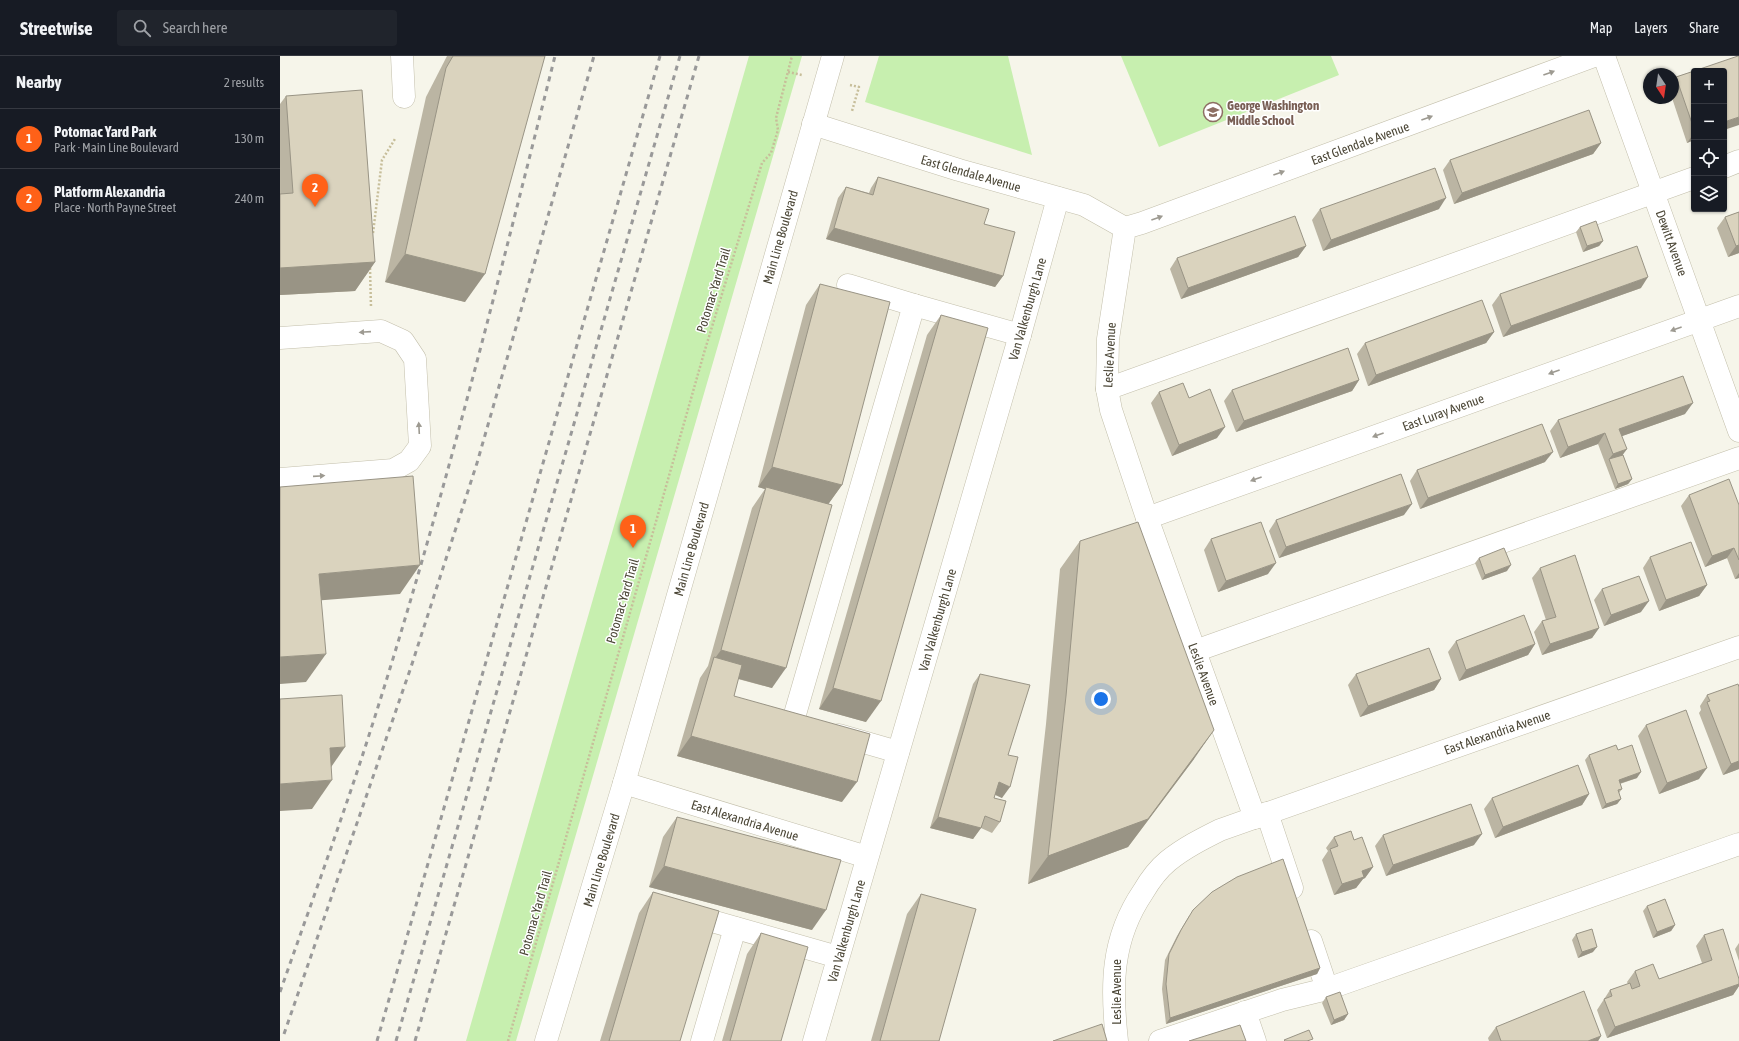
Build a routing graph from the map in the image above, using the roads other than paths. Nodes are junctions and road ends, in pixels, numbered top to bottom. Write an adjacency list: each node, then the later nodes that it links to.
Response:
1 (402, 56): 5 (street)
2 (833, 56): 6 (street, Main Line Boulevard)
3 (1594, 56): 12 (street, East Glendale Avenue, one-way to 3)
4 (1604, 56): 10 (street, Dewitt Avenue)
5 (404, 97)
6 (813, 124): 11 (street, East Glendale Avenue); 29 (street, Main Line Boulevard)
7 (1739, 161): 8 (street)
8 (1727, 166)
9 (1691, 179): 10 (street)
10 (1654, 192): 16 (street, Dewitt Avenue); 19 (street)
11 (1058, 198): 12 (street, East Glendale Avenue); 17 (street, Van Valkenburgh Lane)
12 (1123, 238): 19 (street, Leslie Avenue)
13 (848, 285): 14 (street)
14 (914, 305): 17 (street); 27 (street)
15 (1739, 306): 16 (street, East Luray Avenue)
16 (1700, 320): 20 (street, Dewitt Avenue); 23 (street, East Luray Avenue, one-way to 23)
17 (1020, 335): 28 (street, Van Valkenburgh Lane)
18 (280, 338): 22 (street, one-way to 18)
19 (1106, 389): 23 (street, Leslie Avenue)
20 (1739, 431)
21 (1739, 458): 25 (street)
22 (280, 479)
23 (1147, 518): 25 (street, Leslie Avenue)
24 (1739, 647): 30 (street, East Alexandria Avenue)
25 (1195, 651): 30 (street, Leslie Avenue)
26 (770, 715): 27 (street)
27 (793, 721): 28 (street)
28 (898, 752): 32 (street, Van Valkenburgh Lane)
29 (624, 782): 32 (street, East Alexandria Avenue); 38 (street, Main Line Boulevard)
30 (1261, 815): 36 (street); 41 (street, Leslie Avenue)
31 (1739, 844): 36 (street)
32 (867, 857): 35 (street, Van Valkenburgh Lane)
33 (665, 908): 34 (street)
34 (735, 928): 35 (street); 39 (street)
35 (838, 957): 40 (street, Van Valkenburgh Lane)
36 (1327, 989): 37 (street)
37 (1245, 1012): 42 (street); 43 (street)
38 (546, 1041)
39 (702, 1041)
40 (814, 1041)
41 (1117, 1041)
42 (1160, 1041)
43 (1255, 1041)

